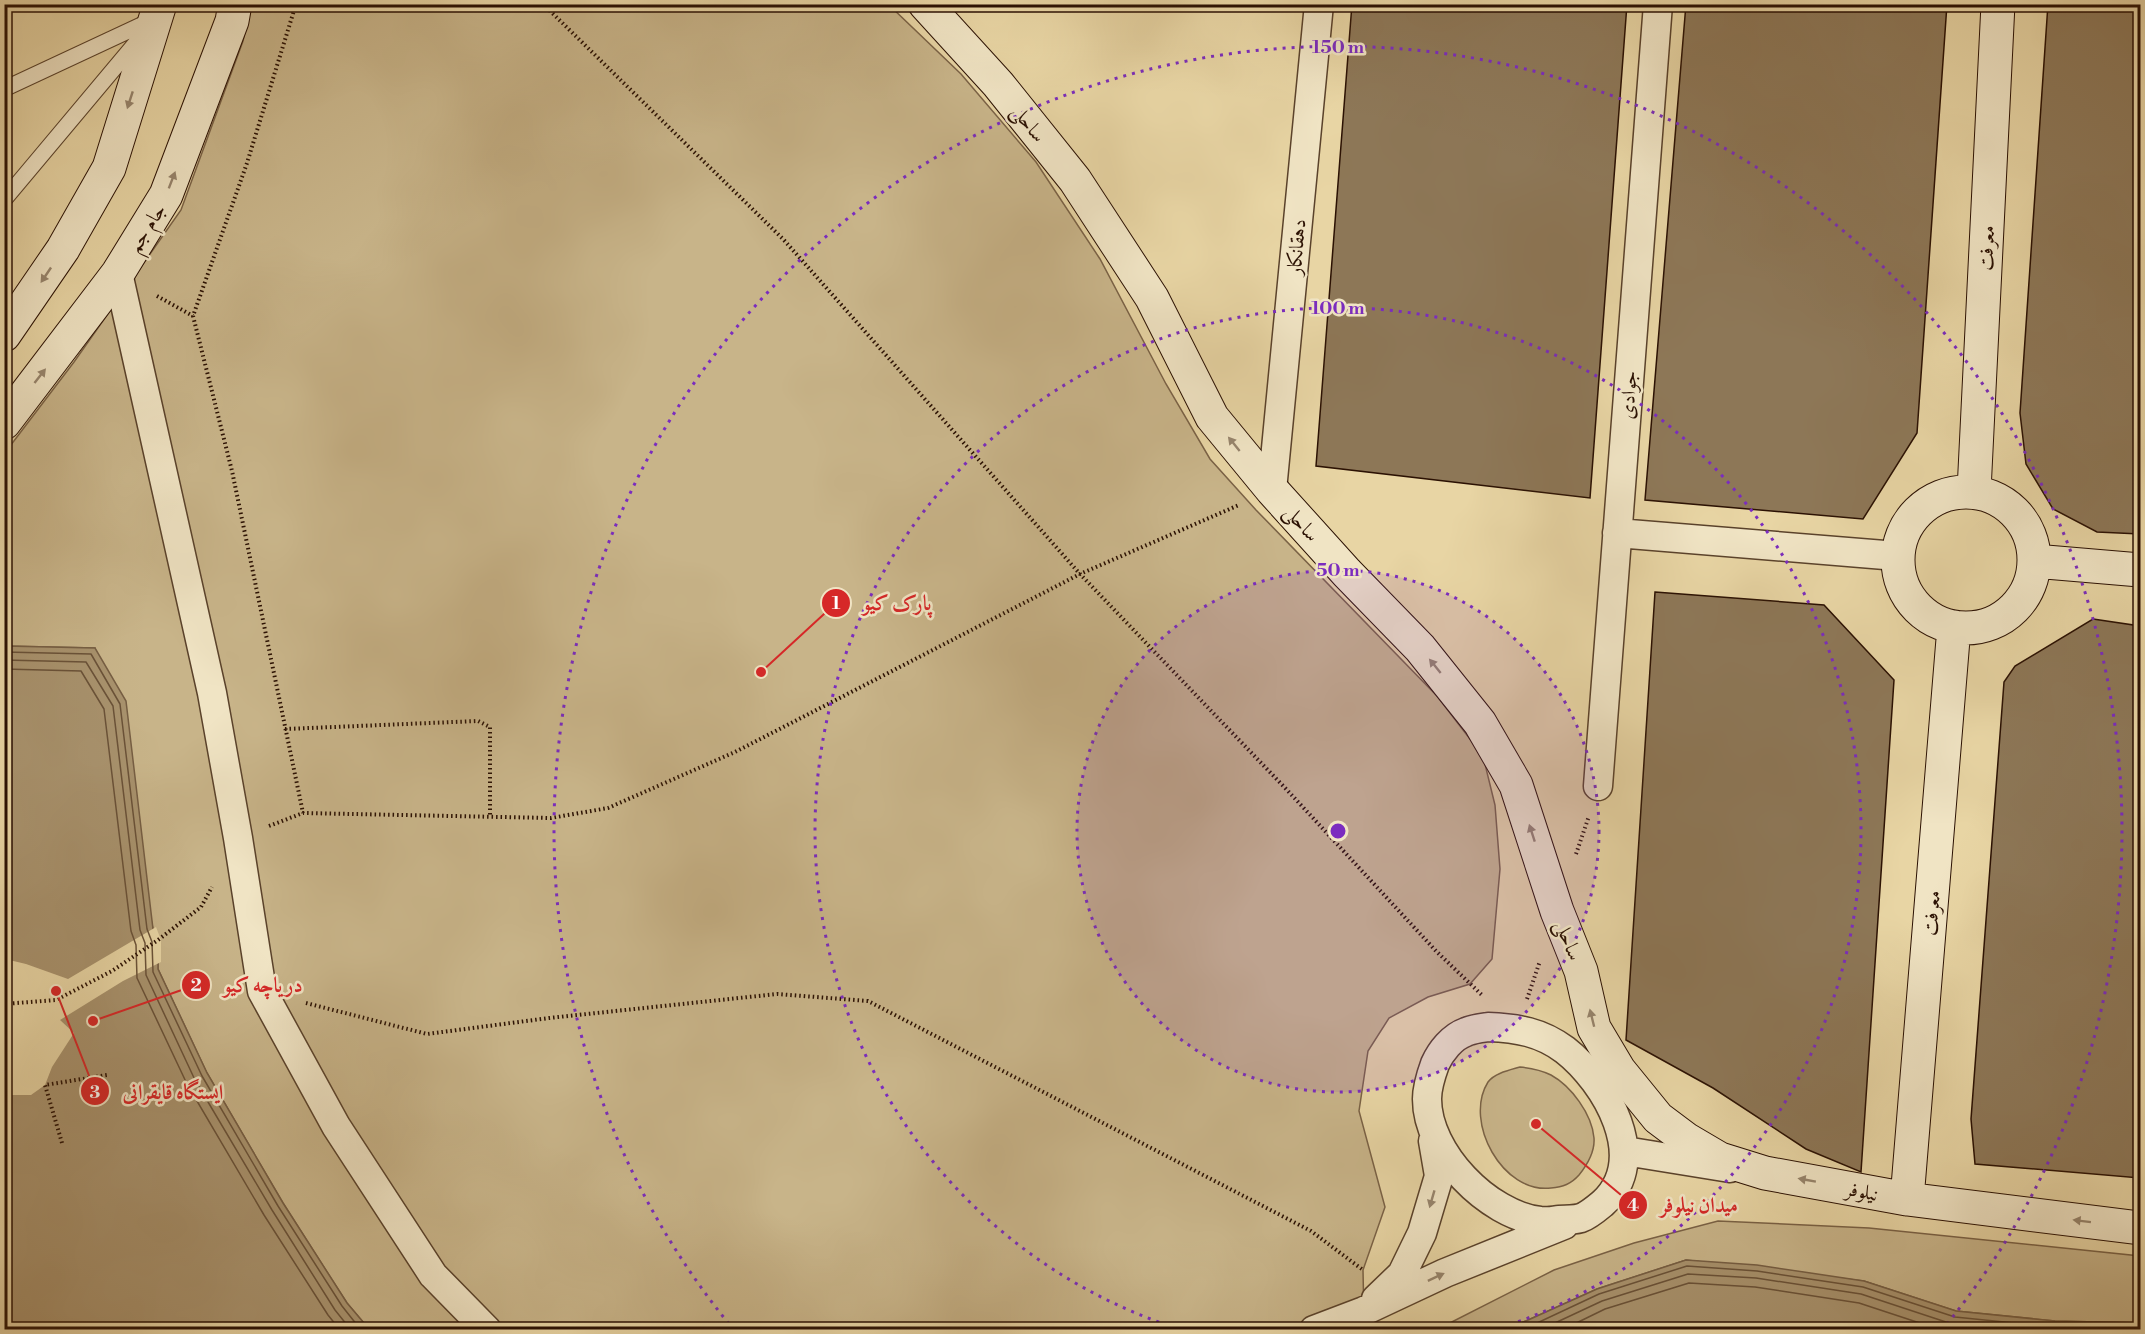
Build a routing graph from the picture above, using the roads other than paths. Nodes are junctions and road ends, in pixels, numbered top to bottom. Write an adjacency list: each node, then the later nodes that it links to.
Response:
1 (235, 4): 9 (street, جام جم, one-way to 1)
2 (925, 4): 12 (street, ساحلی, one-way to 2)
3 (1319, 4): 12 (street, دهقانکار)
4 (1658, 4): 14 (street, جوادی)
5 (1998, 4): 13 (street, معرفت)
6 (158, 11): 7 (lane); 8 (lane); 10 (street, one-way to 10)
7 (4, 88)
8 (4, 200)
9 (118, 273): 11 (street, جام جم, one-way to 9); 28 (street)
10 (4, 335)
11 (4, 423)
12 (1272, 490): 20 (street, ساحلی, one-way to 12)
13 (1974, 491): 15 (street); 16 (street)
14 (1617, 533): 15 (street); 19 (street, جوادی)
15 (1897, 556): 18 (street)
16 (2034, 561): 17 (street); 18 (street)
17 (2140, 570)
18 (1954, 627): 24 (street, معرفت)
19 (1598, 786)
20 (1619, 1070): 23 (street, نیلوفر)
21 (1427, 1100): 22 (street); 25 (street); 27 (street, one-way to 27)
22 (1625, 1151): 23 (street); 25 (street)
23 (1765, 1173): 24 (street, نیلوفر, one-way to 23)
24 (1907, 1199): 26 (street, نیلوفر, one-way to 24)
25 (1580, 1219): 27 (street, one-way to 25)
26 (2140, 1228)
27 (1364, 1311): 29 (street)
28 (487, 1329)
29 (1314, 1329)

